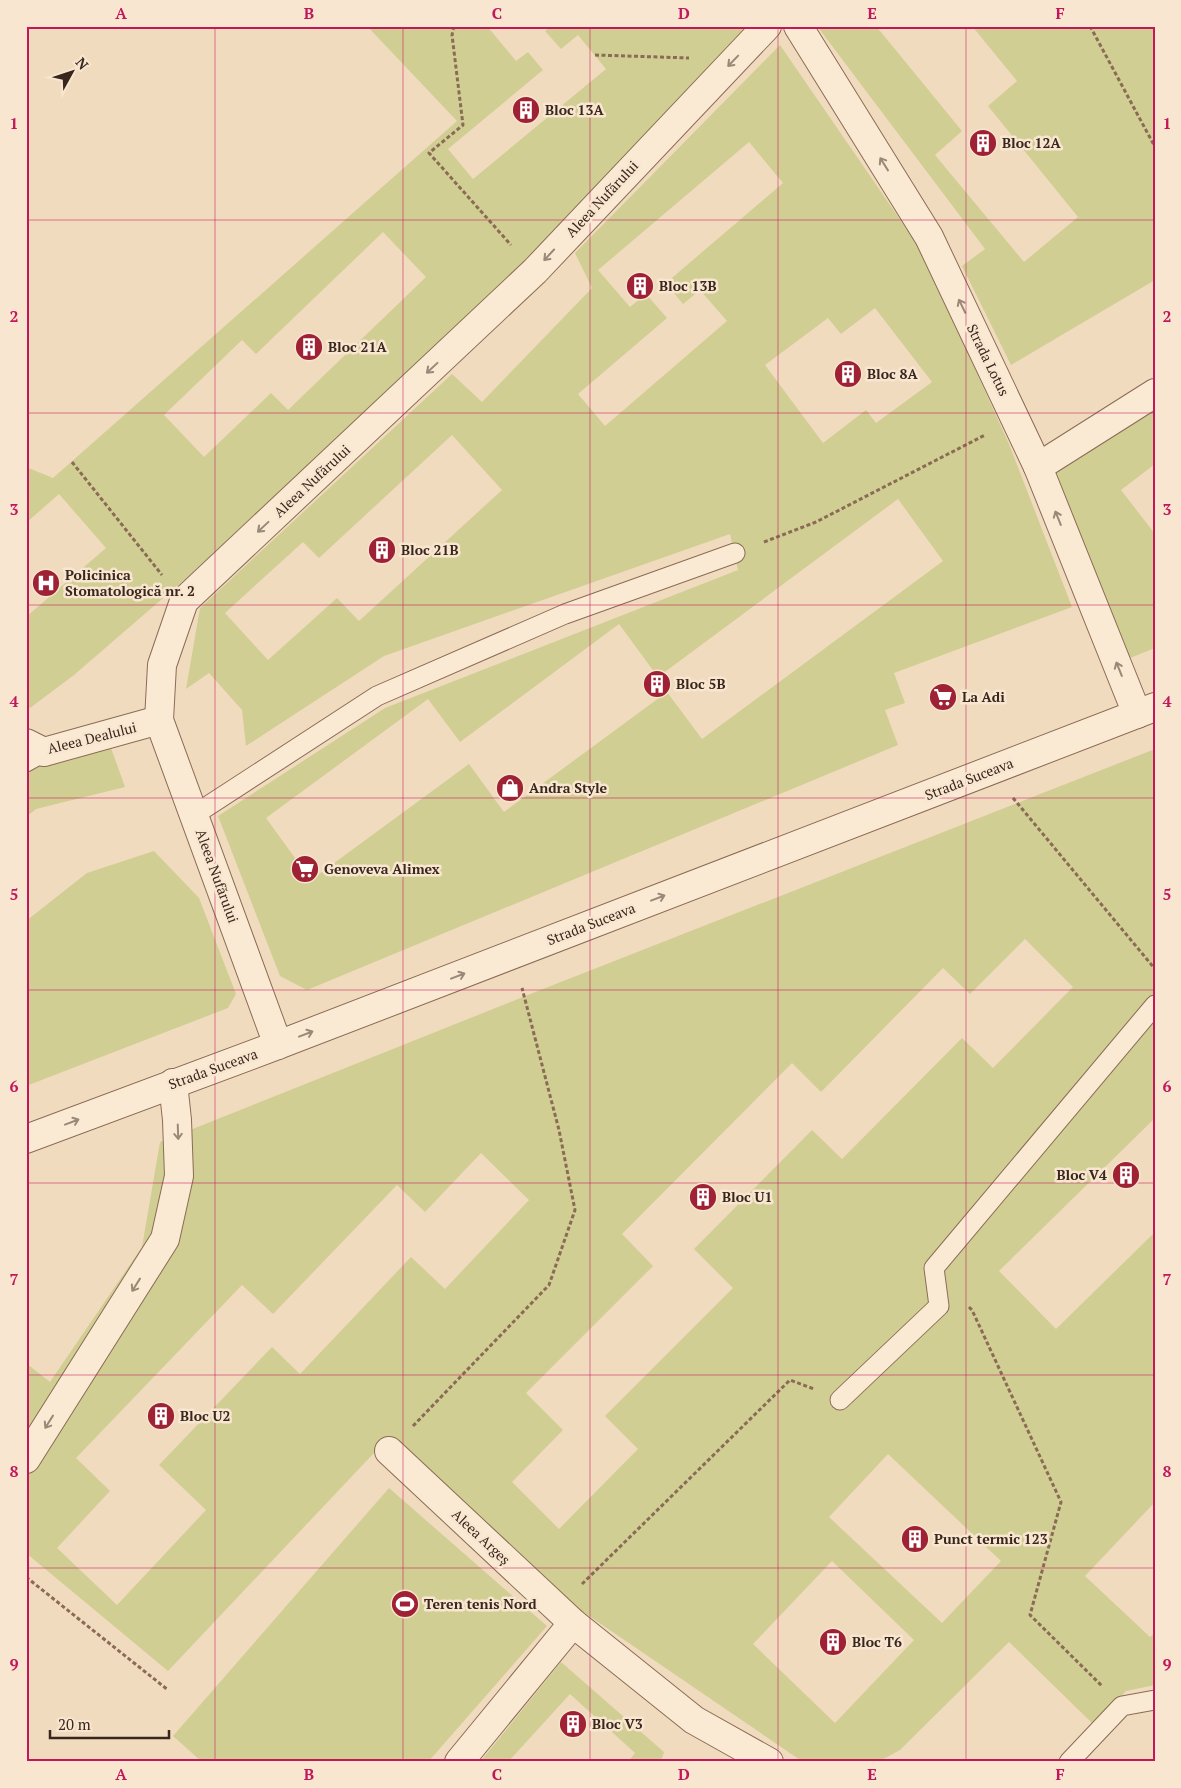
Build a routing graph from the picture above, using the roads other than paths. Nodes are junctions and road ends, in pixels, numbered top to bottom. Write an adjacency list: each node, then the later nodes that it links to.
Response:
1 (767, 26): 7 (street, Aleea Nufărului, one-way to 7)
2 (798, 26): 4 (street, Strada Lotus, one-way to 2)
3 (1155, 393): 4 (street)
4 (1038, 467): 6 (street, Strada Lotus, one-way to 4)
5 (735, 553): 9 (lane)
6 (1146, 710): 11 (street, Strada Suceava, one-way to 6)
7 (159, 720): 8 (street, Aleea Dealului); 9 (street, Aleea Nufărului)
8 (32, 752)
9 (194, 815): 11 (street, Aleea Nufărului)
10 (1155, 1005): 14 (lane)
11 (278, 1044): 12 (street, Strada Suceava)
12 (174, 1083): 13 (street, Strada Suceava, one-way to 12); 16 (street, one-way to 16)
13 (26, 1139)
14 (840, 1400)
15 (389, 1451): 17 (street, Aleea Argeș)
16 (26, 1459)
17 (565, 1616): 19 (street); 20 (street, Aleea Argeș)
18 (1155, 1700): 21 (lane)
19 (459, 1762)
20 (769, 1762)
21 (1069, 1762)

